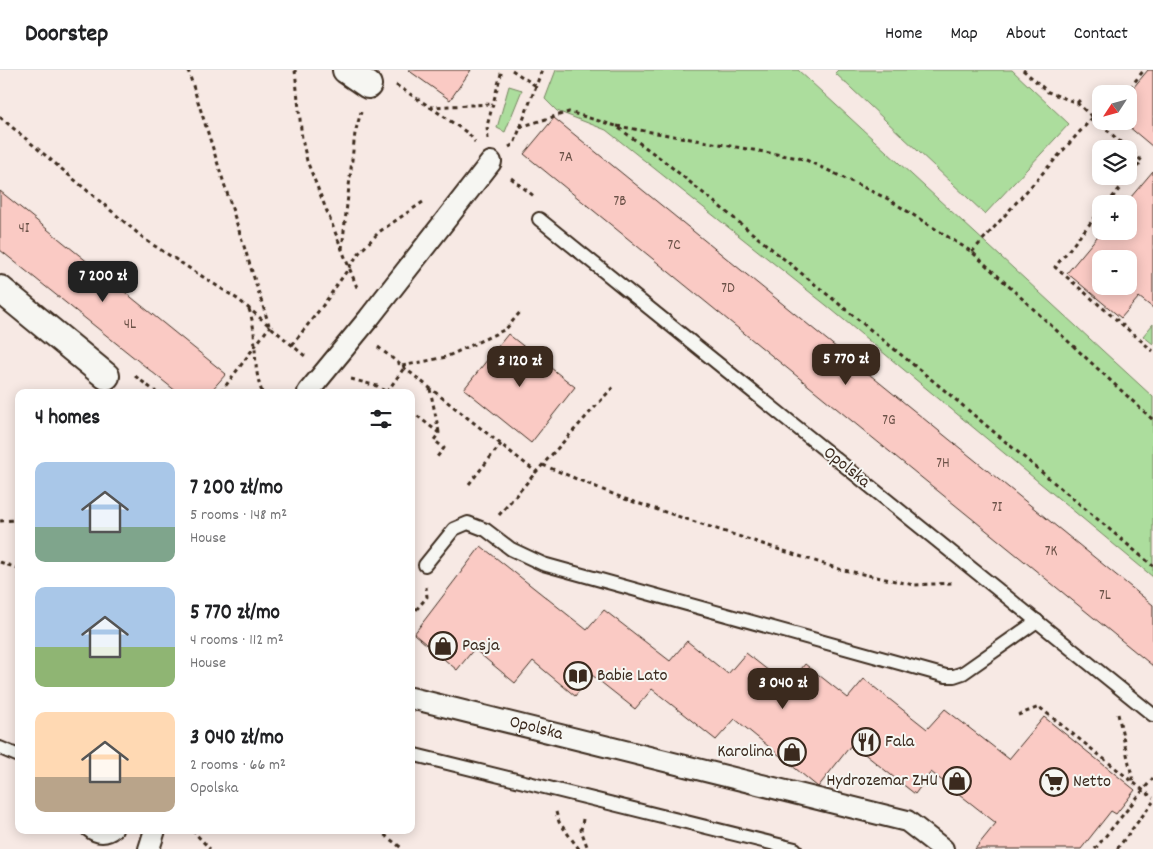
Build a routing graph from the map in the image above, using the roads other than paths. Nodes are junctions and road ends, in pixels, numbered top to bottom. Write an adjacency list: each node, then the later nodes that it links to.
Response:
1 (346, 70): 2 (street)
2 (368, 85)
3 (490, 162): 7 (street)
4 (539, 219): 9 (lane, Opolska)
5 (0, 289): 6 (street)
6 (106, 376)
7 (311, 389)
8 (424, 564): 9 (lane)
9 (1036, 621): 11 (lane, Opolska)
10 (415, 699): 20 (street, Opolska)
11 (1153, 716)
12 (0, 748): 13 (lane)
13 (15, 754)
14 (415, 755): 19 (lane)
15 (97, 834): 16 (lane)
16 (110, 834)
17 (155, 834): 18 (street)
18 (150, 849)
19 (794, 849)
20 (943, 849)

